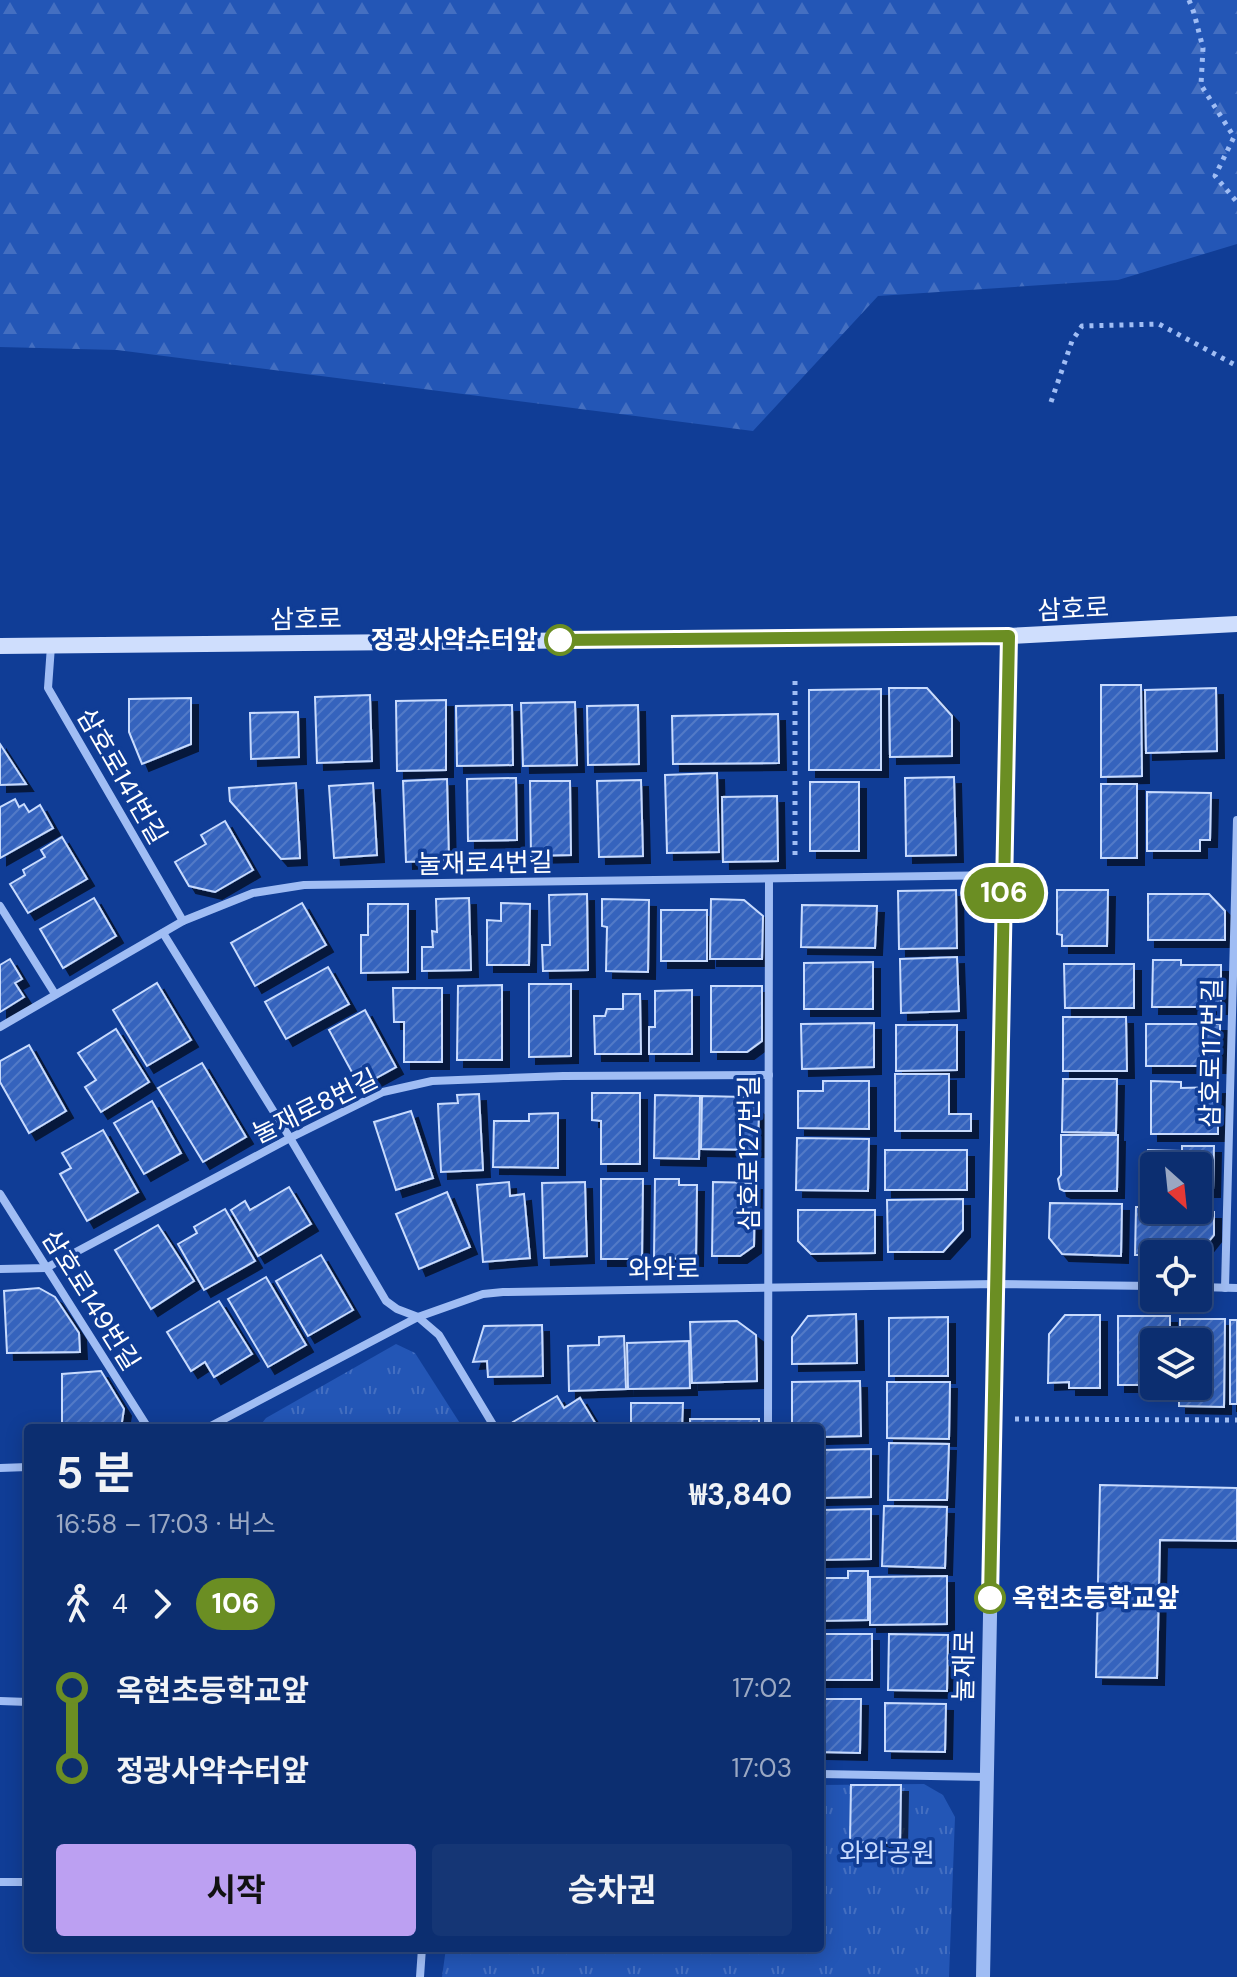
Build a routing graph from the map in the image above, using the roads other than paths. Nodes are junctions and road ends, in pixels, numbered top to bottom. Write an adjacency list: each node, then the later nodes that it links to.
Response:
1 (1237, 624): 2 (main road, 삼호로)
2 (1009, 636): 3 (main road, 삼호로); 6 (street, 눌재로)
3 (51, 645): 4 (main road, 삼호로); 9 (street, 삼호로141번길)
4 (0, 646)
5 (1237, 820): 11 (street, 삼호로117번길)
6 (1004, 875): 7 (street, 눌재로4번길); 20 (street, 눌재로)
7 (769, 879): 9 (street, 눌재로4번길); 14 (street, 삼호로127번길)
8 (0, 906): 12 (street)
9 (183, 921): 10 (street, 눌재로4번길)
10 (163, 933): 12 (street, 눌재로4번길); 15 (street)
11 (1235, 965): 16 (street, 삼호로117번길)
12 (55, 994): 13 (street, 눌재로4번길)
13 (0, 1027)
14 (769, 1075): 15 (street, 눌재로8번길); 22 (street, 삼호로127번길)
15 (290, 1138): 18 (street, 눌재로8번길); 26 (street)
16 (1233, 1168): 24 (street, 삼호로117번길)
17 (0, 1194): 18 (street, 삼호로149번길)
18 (46, 1268): 19 (street, 눌재로8번길); 27 (street, 삼호로149번길)
19 (0, 1269)
20 (996, 1284): 21 (street, 와와로); 22 (street, 와와로); 36 (street, 눌재로)
21 (1140, 1286)
22 (769, 1288): 26 (street, 와와로); 30 (street, 삼호로127번길)
23 (1212, 1288): 24 (street)
24 (1225, 1288): 25 (street)
25 (1237, 1288)
26 (418, 1317): 28 (street, 와와로); 29 (street)
27 (145, 1424)
28 (215, 1424)
29 (493, 1424)
30 (768, 1424)
31 (24, 1467): 32 (street)
32 (0, 1468)
33 (0, 1701): 34 (street)
34 (24, 1702)
35 (824, 1774): 36 (street)
36 (986, 1777): 41 (street, 눌재로)
37 (0, 1882): 38 (street)
38 (24, 1882)
39 (422, 1952): 40 (street)
40 (420, 1977)
41 (983, 1977)

